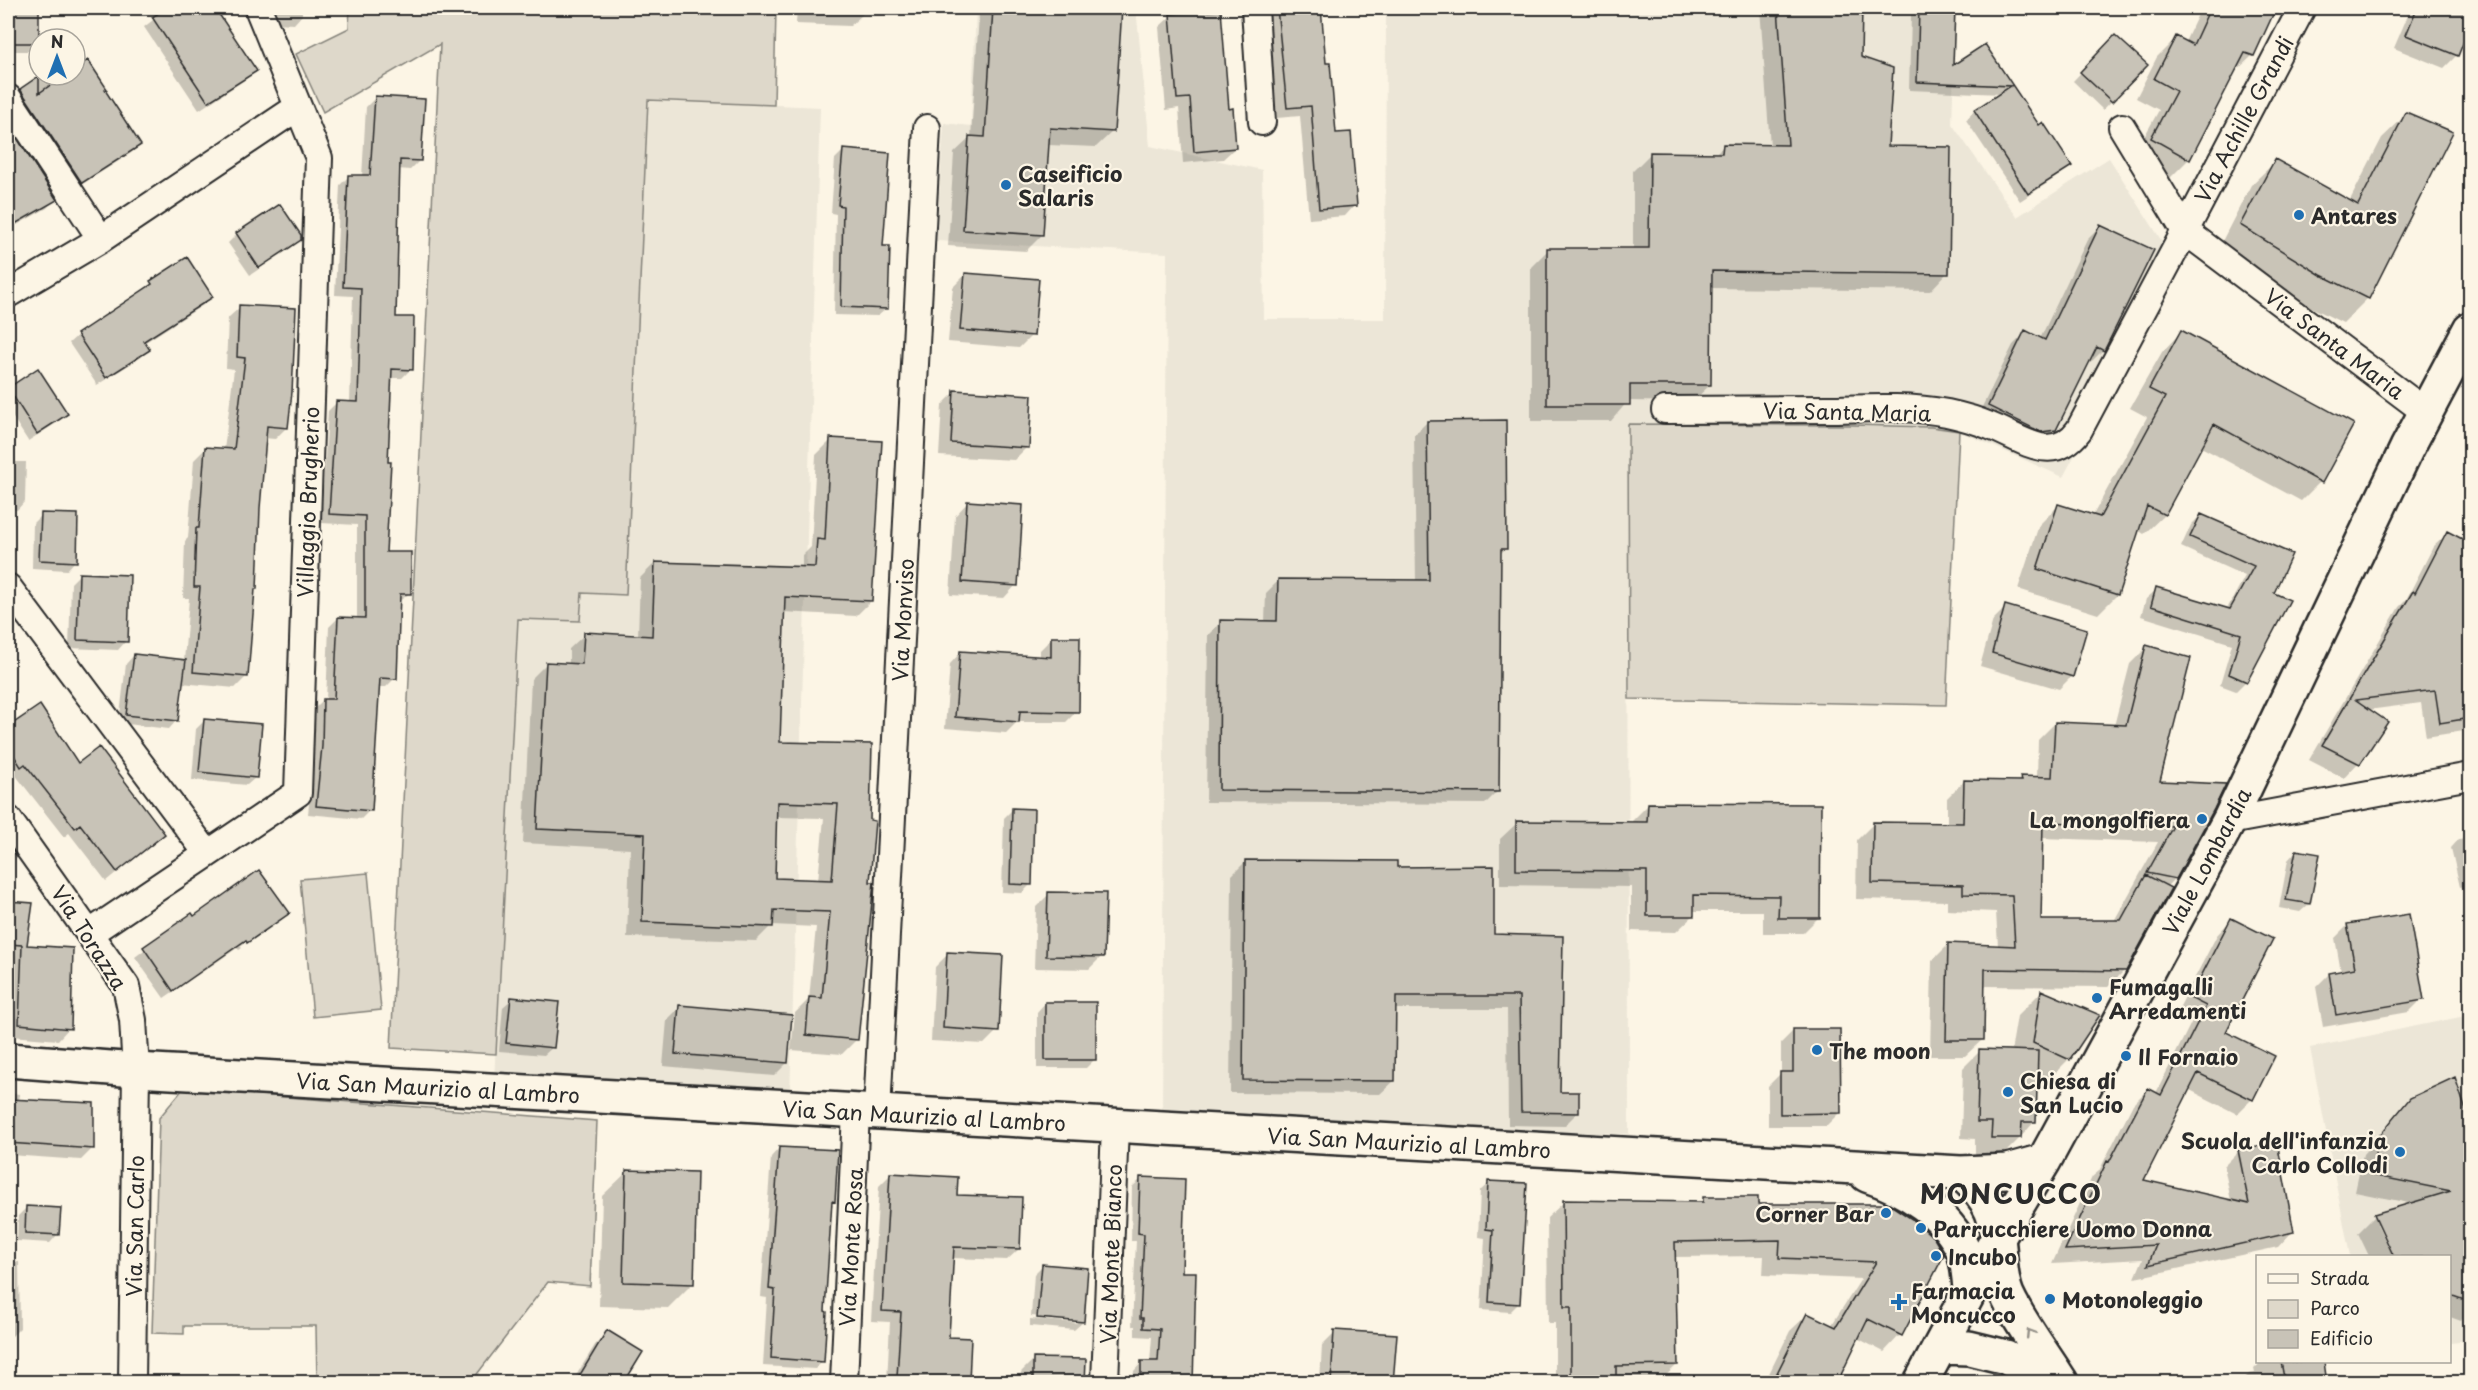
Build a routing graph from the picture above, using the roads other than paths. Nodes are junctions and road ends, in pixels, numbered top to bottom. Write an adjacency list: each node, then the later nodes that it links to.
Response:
1 (258, 8): 5 (street, Villaggio Brugherio)
2 (1255, 8): 6 (street)
3 (2302, 8): 9 (street, Via Achille Grandi)
4 (8, 98): 10 (street)
5 (298, 107): 10 (street); 19 (street, Villaggio Brugherio)
6 (1262, 122)
7 (2122, 127): 9 (street, Via Santa Maria)
8 (927, 128): 23 (street, Via Monviso)
9 (2185, 231): 13 (street, Via Santa Maria); 14 (street, Via Santa Maria)
10 (101, 239): 11 (street)
11 (8, 294)
12 (2470, 329): 14 (main road, Viale Lombardia)
13 (1665, 410)
14 (2427, 413): 18 (main road, Viale Lombardia)
15 (8, 587): 19 (street)
16 (2470, 776): 18 (street)
17 (8, 819): 20 (street, Via Torazza)
18 (2229, 821): 25 (main road, Viale Lombardia)
19 (207, 854): 20 (street, Villaggio Brugherio)
20 (90, 933): 22 (street, Via Torazza)
21 (8, 1060): 22 (main road, Via San Maurizio al Lambro)
22 (136, 1070): 23 (main road, Via San Maurizio al Lambro); 32 (street, Via San Carlo)
23 (867, 1112): 24 (main road, Via San Maurizio al Lambro); 33 (street, Via Monte Rosa)
24 (1115, 1126): 26 (main road, Via San Maurizio al Lambro); 34 (street, Via Monte Bianco)
25 (2044, 1161): 27 (main road, Via San Maurizio al Lambro); 29 (main road, Viale Lombardia)
26 (1840, 1167): 27 (main road, Via San Maurizio al Lambro); 28 (main road, Via San Maurizio al Lambro)
27 (1961, 1173): 29 (main road)
28 (1944, 1222): 29 (main road, Via San Maurizio al Lambro); 30 (main road, Via San Maurizio al Lambro)
29 (1999, 1236): 30 (main road, Viale Lombardia); 37 (main road, one-way to 29)
30 (1970, 1289): 31 (main road, Viale Lombardia)
31 (1940, 1347): 35 (main road, Viale Lombardia); 36 (main road)
32 (132, 1383)
33 (844, 1383)
34 (1105, 1383)
35 (1921, 1383)
36 (2047, 1383)
37 (2061, 1383)

